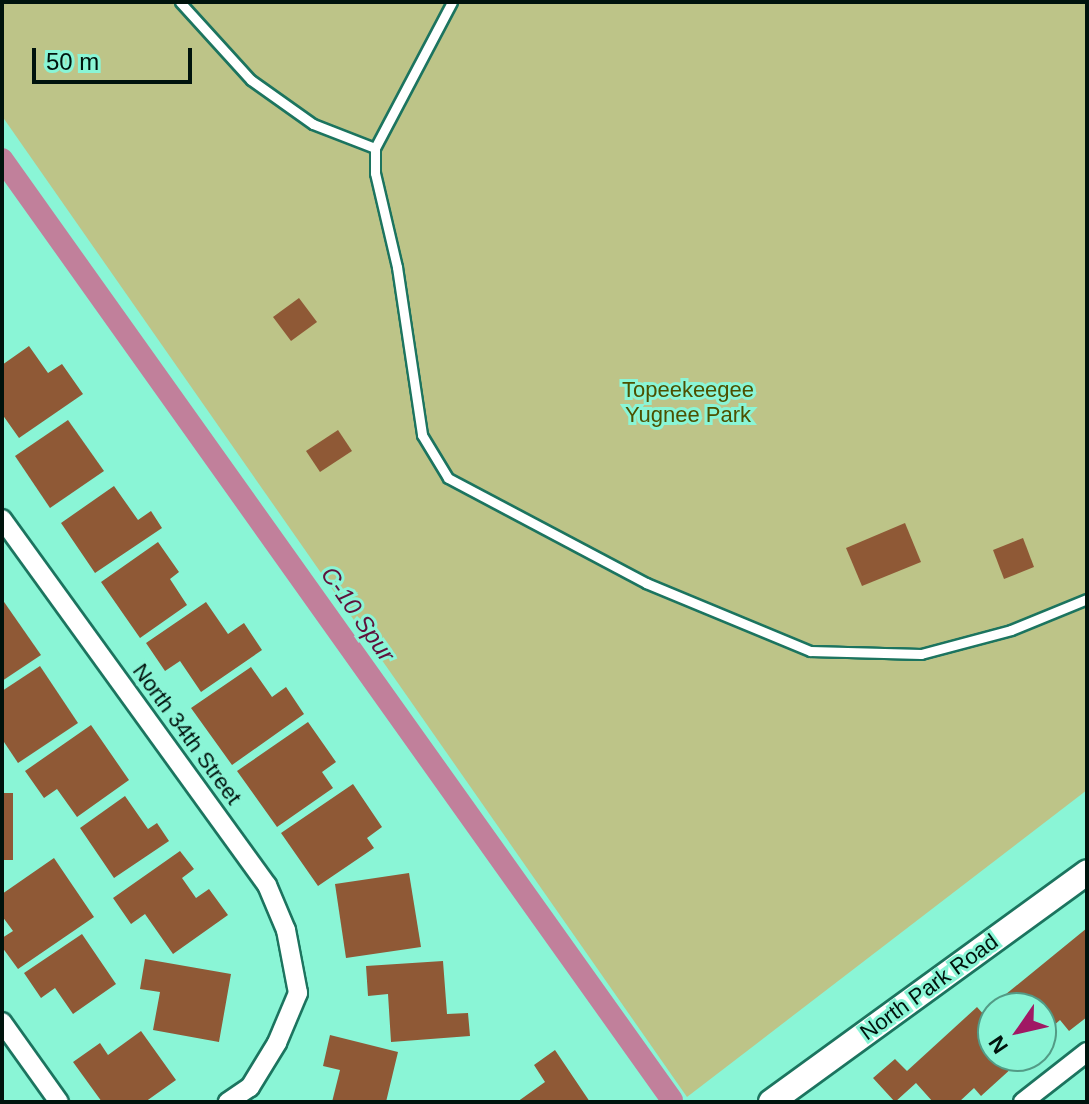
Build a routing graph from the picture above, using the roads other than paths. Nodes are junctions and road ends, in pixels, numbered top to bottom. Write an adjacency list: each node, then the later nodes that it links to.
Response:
1 (180, 2): 3 (lane)
2 (452, 2): 3 (lane)
3 (375, 148): 5 (lane)
4 (2, 519): 10 (street, North 34th Street)
5 (1087, 599)
6 (1086, 874): 11 (street, North Park Road)
7 (2, 1022): 9 (street)
8 (1087, 1052): 12 (street)
9 (59, 1102)
10 (228, 1102)
11 (771, 1102)
12 (1023, 1102)

